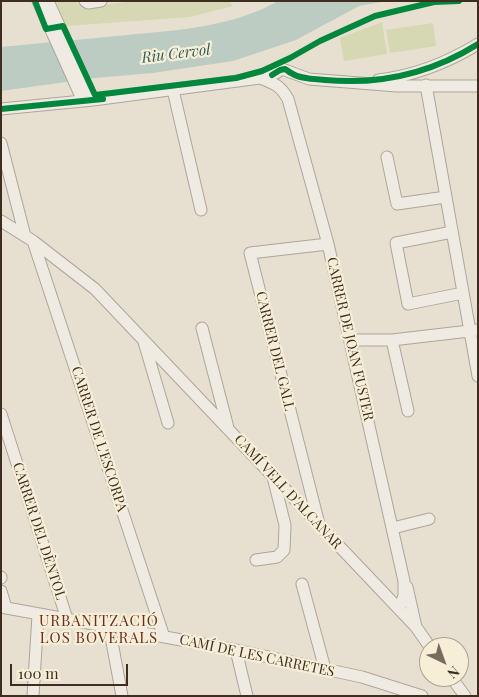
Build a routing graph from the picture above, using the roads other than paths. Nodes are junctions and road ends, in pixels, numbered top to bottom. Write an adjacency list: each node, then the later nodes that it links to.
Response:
1 (85, 1): 2 (street)
2 (101, 1)
3 (43, 4): 10 (street)
4 (478, 44): 6 (street)
5 (284, 81): 6 (street); 9 (street); 19 (street, CARRER DE JOAN FUSTER)
6 (354, 82): 7 (street)
7 (426, 85): 8 (street); 14 (street)
8 (478, 86)
9 (173, 90): 10 (street); 15 (street)
10 (86, 96): 11 (street)
11 (1, 109)
12 (1, 143): 18 (street, CARRER DE L'ESCORPA)
13 (387, 157): 14 (street)
14 (446, 197): 17 (street)
15 (201, 210)
16 (1, 221): 18 (street, CAMÍ VELL D'ALCANAR)
17 (452, 232): 20 (street); 20 (street)
18 (29, 239): 23 (street, CAMÍ VELL D'ALCANAR); 46 (street, CARRER DE L'ESCORPA)
19 (328, 244): 24 (street, CARRER DE JOAN FUSTER); 33 (street, CARRER DEL GALL)
20 (463, 293): 22 (street)
21 (202, 328): 30 (street)
22 (474, 330): 25 (street); 26 (street)
23 (144, 340): 29 (street, CAMÍ VELL D'ALCANAR); 30 (street, CAMÍ VELL D'ALCANAR)
24 (350, 340): 25 (street); 34 (street, CARRER DE JOAN FUSTER)
25 (392, 340): 27 (street)
26 (478, 376)
27 (408, 411)
28 (1, 414): 43 (street, CARRER DEL DÈNTOL)
29 (168, 423)
30 (228, 429): 31 (street, CAMÍ VELL D'ALCANAR)
31 (272, 476): 33 (street, CAMÍ VELL D'ALCANAR); 35 (street)
32 (429, 519): 34 (street)
33 (319, 525): 41 (street, CAMÍ VELL D'ALCANAR)
34 (393, 528): 36 (street, CARRER DE JOAN FUSTER)
35 (256, 560)
36 (404, 581): 39 (street, CARRER DE JOAN FUSTER); 41 (street, CARRER DE JOAN FUSTER)
37 (302, 584): 49 (street)
38 (1, 591): 40 (street)
39 (410, 597): 41 (street); 45 (street, CARRER DE JOAN FUSTER)
40 (4, 607): 42 (street, CAMÍ DE LES CARRETES)
41 (397, 608): 45 (street, CAMÍ VELL D'ALCANAR)
42 (38, 614): 43 (street, CAMÍ DE LES CARRETES); 50 (street)
43 (67, 619): 44 (street, CAMÍ DE LES CARRETES)
44 (109, 626): 46 (street, CAMÍ DE LES CARRETES); 51 (street)
45 (416, 627): 47 (street, CAMÍ VELL D'ALCANAR)
46 (164, 637): 48 (street, CAMÍ DE LES CARRETES)
47 (423, 637)
48 (236, 650): 49 (street, CAMÍ DE LES CARRETES); 52 (street)
49 (325, 670): 53 (street, CAMÍ DE LES CARRETES)
50 (33, 696)
51 (122, 696)
52 (247, 696)
53 (422, 696)

